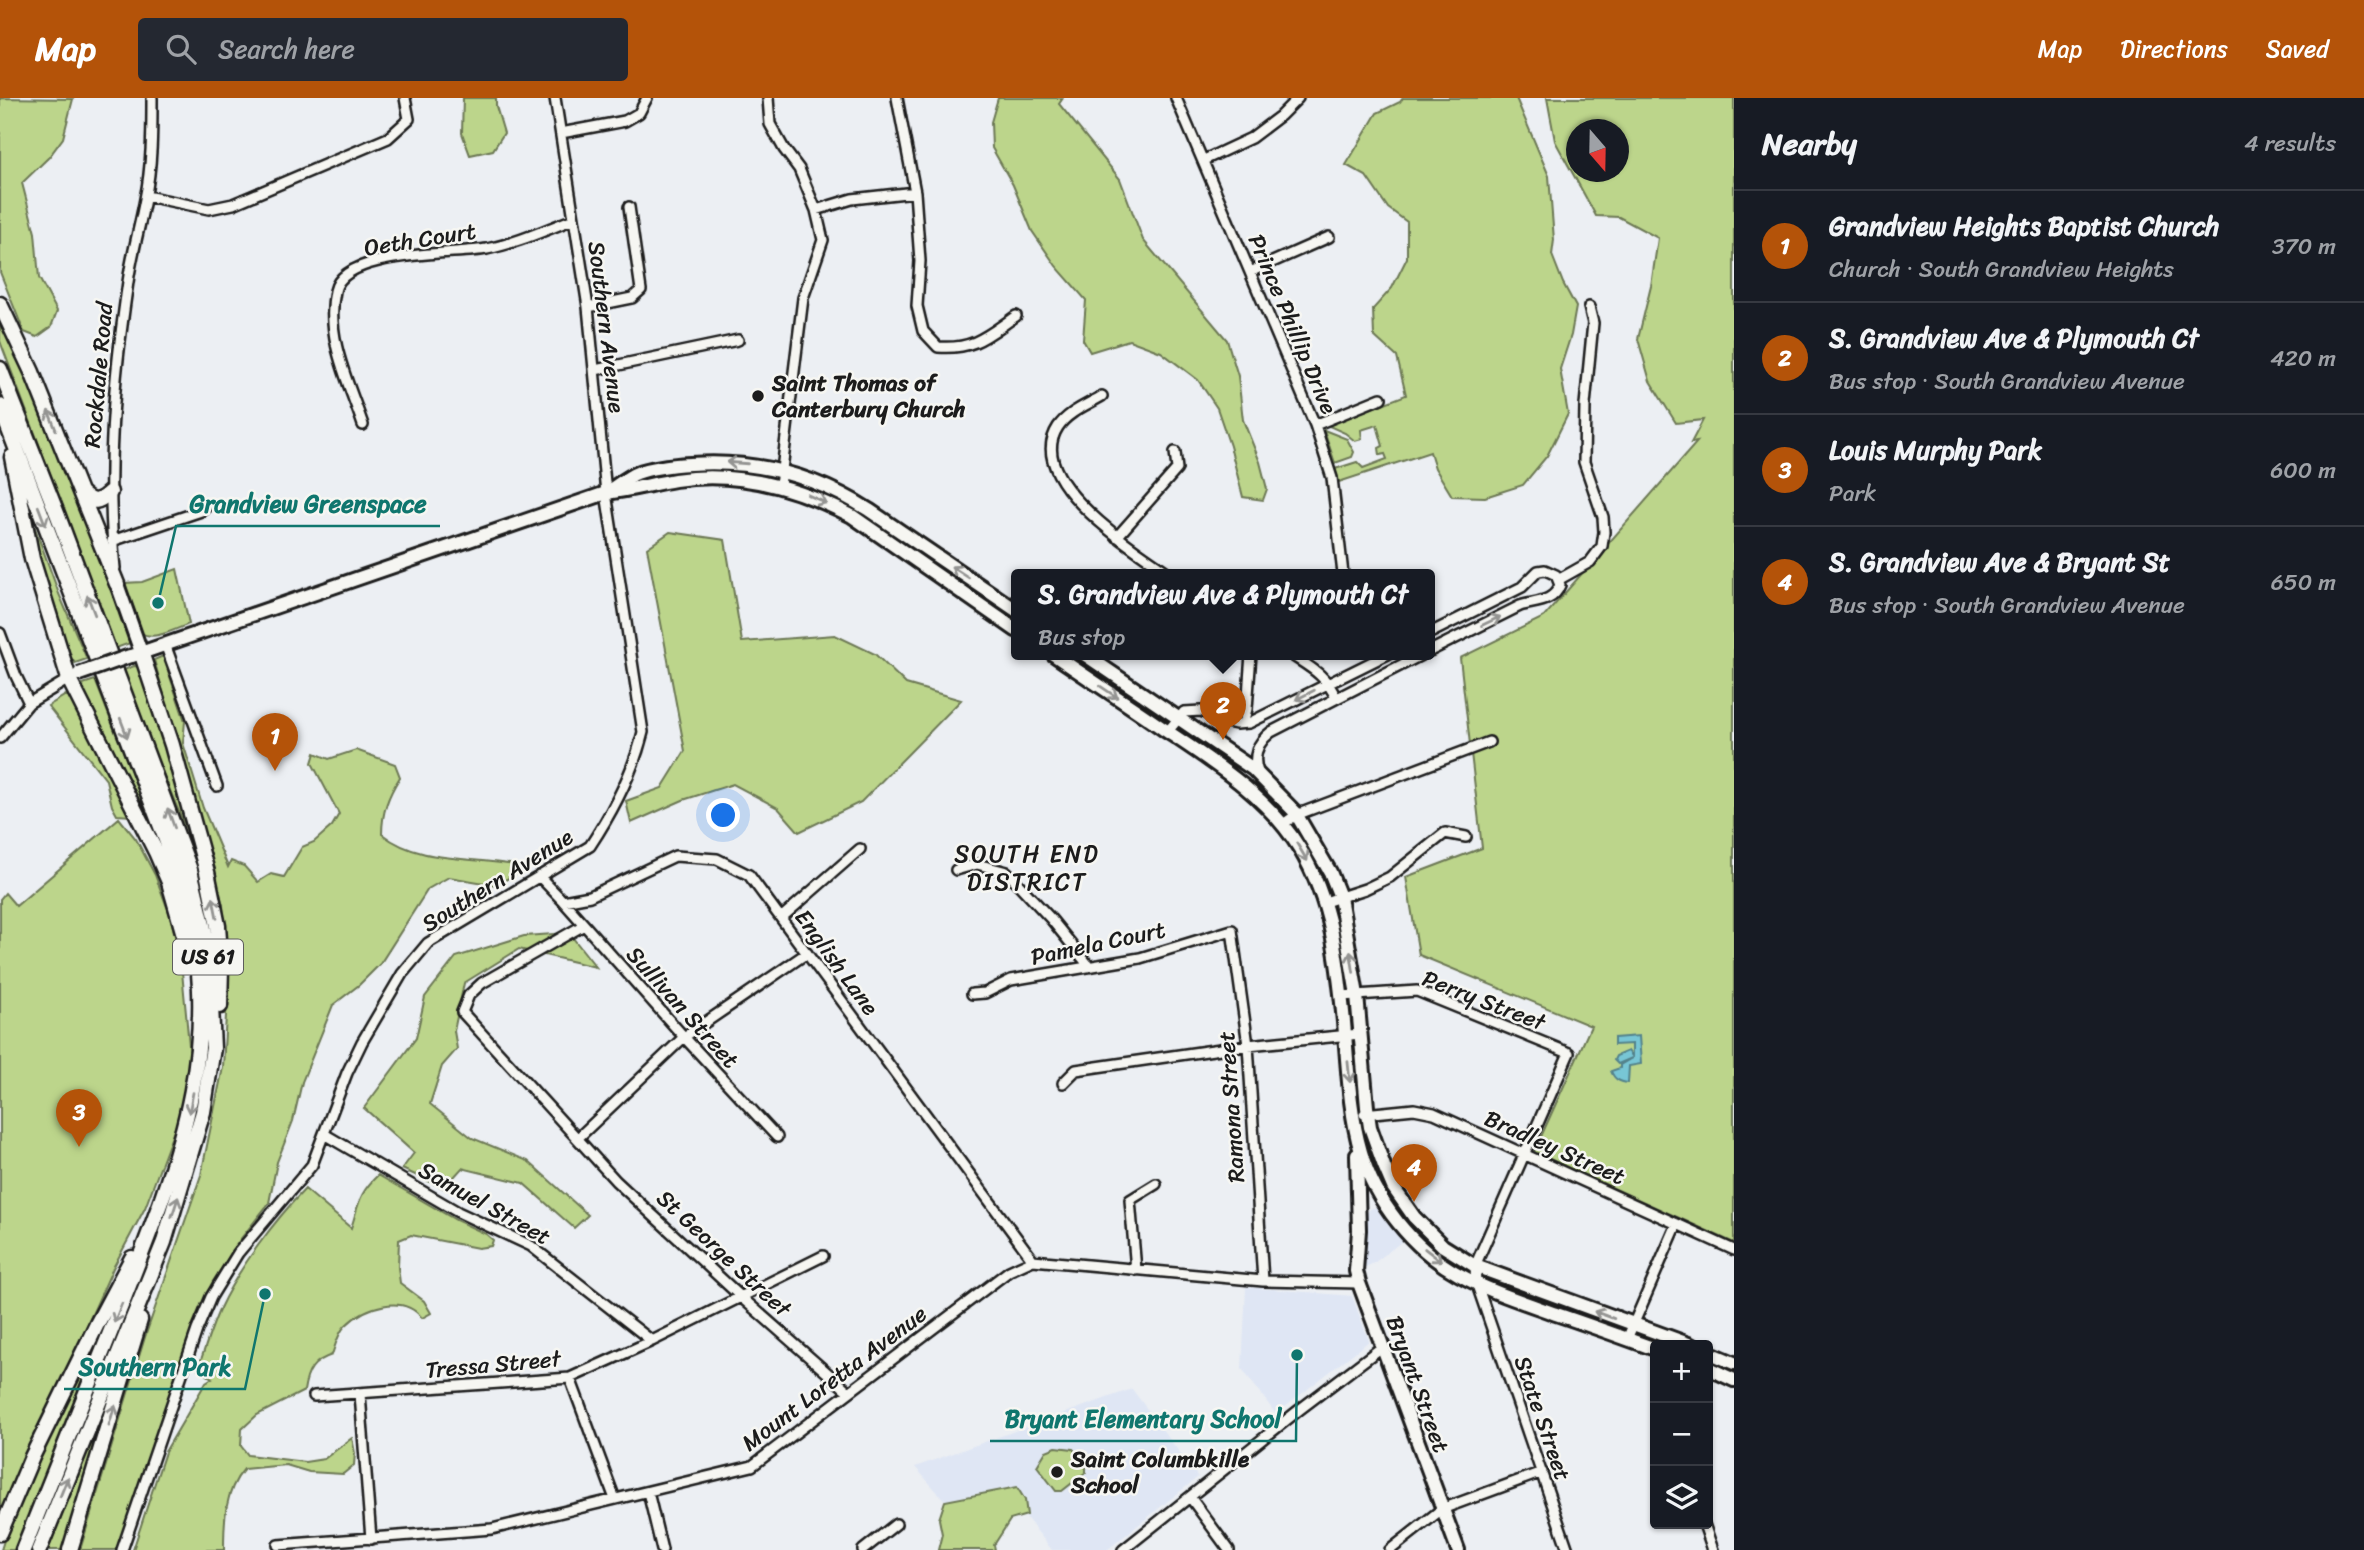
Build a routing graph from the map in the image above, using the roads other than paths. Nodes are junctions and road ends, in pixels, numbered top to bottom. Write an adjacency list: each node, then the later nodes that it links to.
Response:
1 (152, 98): 12 (street, Rockdale Road)
2 (405, 98): 12 (street)
3 (555, 98): 9 (street, Southern Avenue)
4 (647, 98): 9 (street)
5 (768, 98): 14 (street)
6 (897, 98): 11 (street)
7 (1176, 98): 10 (street, Prince Phillip Drive)
8 (1298, 98): 10 (street)
9 (561, 133): 15 (street, Southern Avenue)
10 (1204, 160): 17 (street, Prince Phillip Drive)
11 (915, 192): 14 (street); 21 (street)
12 (146, 196): 34 (street, Rockdale Road)
13 (629, 207): 19 (street)
14 (816, 210): 32 (street)
15 (573, 219): 19 (street, Southern Avenue); 28 (street, Oeth Court)
16 (1329, 237): 17 (street)
17 (1250, 272): 29 (street, Prince Phillip Drive)
18 (0, 304): 35 (highway, one-way to 18)
19 (588, 307): 24 (street, Southern Avenue)
20 (1589, 307): 44 (street)
21 (1016, 316)
22 (738, 341): 24 (street)
23 (0, 369): 99 (highway, US 61, one-way to 23)
24 (595, 370): 36 (street, Southern Avenue)
25 (1102, 396): 38 (street)
26 (1381, 398): 29 (street)
27 (0, 406): 95 (highway, US 61, one-way to 95)
28 (363, 425)
29 (1315, 425): 43 (street, Prince Phillip Drive)
30 (0, 426): 63 (highway)
31 (1175, 452): 38 (street)
32 (782, 470): 33 (street); 36 (main road, one-way to 36); 40 (main road)
33 (780, 486): 36 (main road); 41 (main road, one-way to 41)
34 (110, 492): 35 (highway); 39 (street, Rockdale Road)
35 (81, 493): 45 (highway)
36 (606, 493): 50 (main road); 82 (street, Southern Avenue)
37 (204, 510): 39 (street)
38 (1117, 537): 42 (street)
39 (112, 541): 45 (street, Rockdale Road)
40 (918, 544): 41 (main road); 46 (main road, one-way to 40)
41 (909, 556): 47 (main road)
42 (1163, 569)
43 (1342, 569)
44 (1558, 580): 48 (street); 51 (street, one-way to 44)
45 (117, 583): 52 (main road, Rockdale Road)
46 (1011, 606)
47 (1011, 626)
48 (1435, 630)
49 (0, 633): 66 (street)
50 (165, 644): 52 (main road); 76 (street)
51 (1435, 648)
52 (136, 654): 63 (main road, bridge); 99 (highway, one-way to 52)
53 (1062, 660): 71 (main road, one-way to 71)
54 (1093, 660): 68 (main road)
55 (1251, 660): 69 (street)
56 (1299, 660): 61 (street)
57 (1374, 660): 62 (street)
58 (1383, 660): 60 (street)
59 (1411, 660): 60 (street)
60 (1386, 672): 65 (street)
61 (1320, 674): 62 (street); 64 (street)
62 (1346, 675): 64 (street)
63 (74, 676): 66 (street); 95 (highway)
64 (1329, 683): 65 (street); 67 (street, one-way to 67)
65 (1336, 698): 70 (street)
66 (29, 703): 72 (street)
67 (1279, 708): 69 (street); 70 (street)
68 (1179, 716): 69 (street); 71 (street); 74 (main road)
69 (1243, 723)
70 (1287, 723): 74 (street)
71 (1168, 731): 75 (main road)
72 (0, 738)
73 (1489, 742): 77 (street)
74 (1256, 770): 75 (street); 77 (main road)
75 (1239, 782): 78 (main road)
76 (217, 786)
77 (1296, 815): 78 (street); 83 (main road)
78 (1282, 825): 85 (main road, one-way to 85)
79 (1466, 836): 83 (street)
80 (860, 849): 86 (street)
81 (956, 870): 90 (street)
82 (540, 876): 84 (street); 104 (street, Southern Avenue)
83 (1340, 897): 85 (street); 92 (main road, one-way to 83)
84 (563, 901): 86 (street, English Lane); 87 (street, Sullivan Street)
85 (1325, 902): 93 (main road)
86 (781, 918): 89 (street, English Lane)
87 (584, 925): 97 (street, Sullivan Street); 105 (street, St George Street)
88 (1232, 930): 90 (street, Pamela Court); 98 (street, Ramona Street)
89 (807, 953): 97 (street); 119 (street, English Lane)
90 (1089, 966): 91 (street, Pamela Court)
91 (972, 993)
92 (1357, 995): 93 (street, Perry Street); 94 (main road); 108 (street, Perry Street)
93 (1341, 996): 96 (main road)
94 (1360, 1034): 96 (street); 101 (main road)
95 (200, 1035): 111 (highway, US 61, one-way to 111)
96 (1345, 1035): 98 (street); 102 (main road, one-way to 102)
97 (684, 1038): 105 (street); 106 (street, Sullivan Street)
98 (1248, 1045): 100 (street); 122 (street, Ramona Street)
99 (213, 1048): 116 (highway, US 61, one-way to 99)
100 (1063, 1083)
101 (1368, 1113): 102 (street, Bradley Street); 107 (main road); 108 (street, Bradley Street)
102 (1354, 1115): 103 (main road)
103 (1356, 1133): 109 (main road); 115 (main road)
104 (324, 1134): 129 (street, Samuel Street); 155 (street, Southern Avenue)
105 (579, 1137): 125 (street, St George Street)
106 (778, 1137)
107 (1378, 1151): 109 (main road); 120 (main road)
108 (1525, 1155): 114 (street, Bradley Street); 120 (street)
109 (1373, 1181): 112 (main road); 113 (main road)
110 (1156, 1184): 121 (street)
111 (160, 1204): 147 (highway); 152 (highway, US 61, one-way to 152)
112 (1386, 1206): 113 (main road); 123 (main road, one-way to 123)
113 (1365, 1209): 115 (main road)
114 (1676, 1224): 117 (street, Bradley Street); 126 (street)
115 (1359, 1230): 124 (main road, Bryant Street)
116 (164, 1242): 153 (highway, US 61, one-way to 116); 154 (highway, one-way to 116)
117 (1734, 1250)
118 (823, 1256): 125 (street, Tressa Street)
119 (1033, 1260): 121 (street); 137 (street, Mount Loretta Avenue)
120 (1475, 1266): 123 (street, State Street); 126 (main road, one-way to 120)
121 (1136, 1270): 122 (street)
122 (1263, 1280): 124 (street)
123 (1476, 1282): 127 (main road); 140 (street, State Street)
124 (1359, 1283): 130 (main road, Bryant Street)
125 (741, 1297): 129 (street, Tressa Street); 137 (street, St George Street)
126 (1633, 1325): 127 (street); 128 (main road)
127 (1627, 1339): 131 (main road)
128 (1676, 1340)
129 (652, 1341): 135 (street, Tressa Street)
130 (1382, 1347): 142 (street); 144 (main road, Bryant Street)
131 (1650, 1347)
132 (1713, 1354): 133 (main road)
133 (1734, 1363)
134 (1713, 1370): 136 (main road)
135 (570, 1378): 138 (street, Tressa Street); 143 (street)
136 (1734, 1380)
137 (849, 1392): 141 (street, Mount Loretta Avenue)
138 (360, 1394): 139 (street, Tressa Street); 149 (street)
139 (314, 1396)
140 (1542, 1472): 144 (street); 163 (street, State Street)
141 (648, 1492): 143 (street, Mount Loretta Avenue); 157 (street)
142 (1190, 1497): 159 (street); 160 (street)
143 (615, 1499): 148 (street, Mount Loretta Avenue)
144 (1442, 1509): 161 (street); 162 (main road, Bryant Street)
145 (896, 1524): 158 (street)
146 (1706, 1529): 164 (street)
147 (0, 1532)
148 (382, 1538): 149 (street, Mount Loretta Avenue); 156 (street)
149 (371, 1539): 151 (street, Mount Loretta Avenue)
150 (278, 1545): 151 (street, Mount Loretta Avenue)
151 (314, 1546)
152 (23, 1550)
153 (39, 1550)
154 (70, 1550)
155 (122, 1550)
156 (383, 1550)
157 (662, 1550)
158 (863, 1550)
159 (1123, 1550)
160 (1229, 1550)
161 (1390, 1550)
162 (1458, 1550)
163 (1567, 1550)
164 (1713, 1550)

